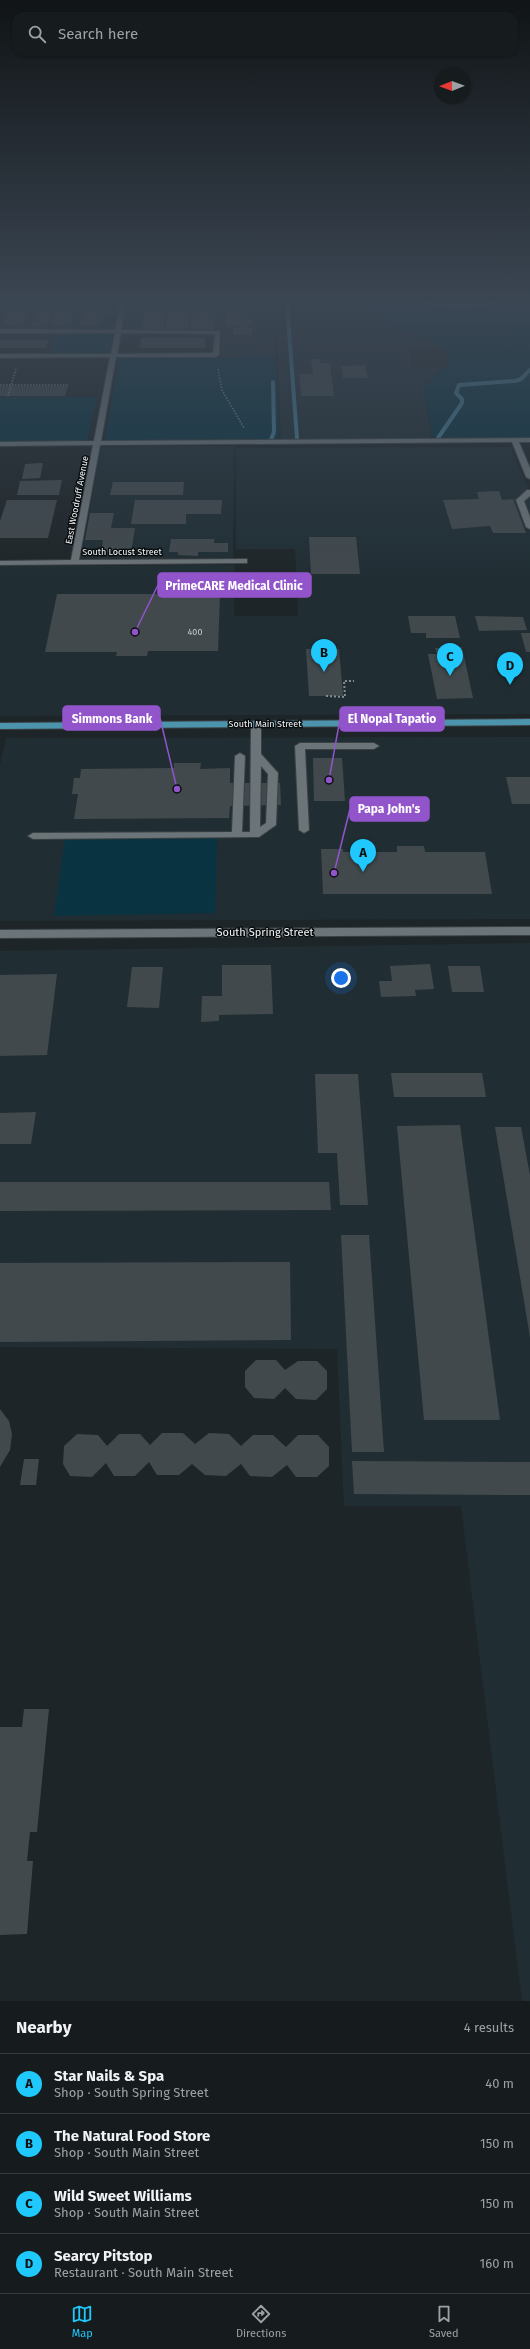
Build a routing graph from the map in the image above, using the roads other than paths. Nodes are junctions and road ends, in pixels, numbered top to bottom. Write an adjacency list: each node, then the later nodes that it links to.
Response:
1 (106, 393): 4 (street, East Woodruff Avenue)
2 (515, 440): 3 (street); 4 (street); 6 (street)
3 (530, 440)
4 (97, 443): 5 (street); 10 (street, East Woodruff Avenue)
5 (0, 444)
6 (530, 477)
7 (530, 492): 8 (street)
8 (530, 528)
9 (244, 561): 10 (street, South Locust Street)
10 (75, 562): 11 (street, South Locust Street)
11 (0, 563)
12 (530, 722): 13 (main road, South Main Street)
13 (256, 724): 14 (main road, South Main Street); 16 (street)
14 (0, 726)
15 (374, 746): 18 (street)
16 (256, 755): 20 (street); 20 (street)
17 (240, 756): 19 (street)
18 (304, 830)
19 (237, 835): 20 (street); 21 (street)
20 (255, 835)
21 (33, 836)
22 (530, 931): 23 (street, South Spring Street)
23 (0, 934)

